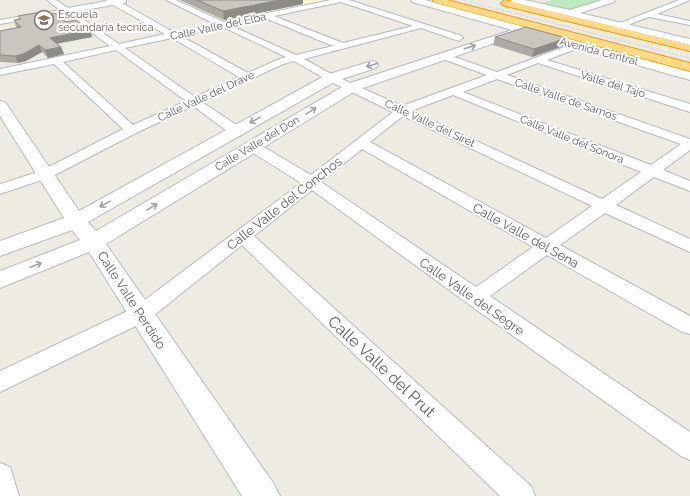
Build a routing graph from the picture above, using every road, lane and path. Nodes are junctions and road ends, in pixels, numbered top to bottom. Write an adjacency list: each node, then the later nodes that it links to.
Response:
1 (51, 0): 19 (street)
2 (132, 0): 13 (street)
3 (170, 0): 28 (street, Calle Valle del Siret)
4 (341, 0): 23 (street, Calle Valle del Elba); 30 (street)
5 (415, 0): 27 (street, Avenida Central)
6 (436, 0): 39 (highway, Avenida Central)
7 (494, 0): 38 (highway, Avenida Central)
8 (514, 0): 15 (street)
9 (540, 0): 15 (street)
10 (579, 0): 16 (street)
11 (611, 0): 16 (street)
12 (686, 0): 17 (street)
13 (112, 1): 19 (street); 32 (street)
14 (660, 2): 17 (street)
15 (528, 3): 21 (street)
16 (602, 3): 21 (street)
17 (673, 5): 18 (street); 22 (street)
18 (690, 8)
19 (66, 11): 24 (street); 37 (street)
20 (6, 13): 24 (street)
21 (570, 13): 29 (street)
22 (648, 14): 26 (street); 29 (street)
23 (266, 16): 28 (street, Calle Valle del Elba); 36 (street)
24 (14, 19): 25 (street)
25 (0, 22)
26 (690, 23)
27 (502, 24): 31 (street, Avenida Central); 33 (street, Calle Valle del Don)
28 (222, 25): 32 (street, Calle Valle del Elba); 41 (street, Calle Valle del Siret)
29 (619, 25): 34 (street)
30 (421, 26): 33 (street); 36 (street, Calle Valle del Drave)
31 (524, 30): 35 (street, Avenida Central); 40 (street, Calle Valle del Don, one-way to 31)
32 (173, 36): 37 (street, Calle Valle del Elba); 48 (street)
33 (459, 38): 50 (street, Calle Valle del Don, one-way to 50)
34 (690, 42)
35 (578, 45): 43 (street, Calle Valle del Conchos); 49 (street, Avenida Central)
36 (342, 46): 41 (street, Calle Valle del Drave)
37 (118, 47): 42 (street, Calle Valle del Elba); 53 (street)
38 (690, 48)
39 (624, 50): 44 (highway, Avenida Central); 46 (highway)
40 (443, 56): 47 (street, Calle Valle de Samos); 51 (street, Calle Valle del Don)
41 (294, 58): 48 (street, Calle Valle del Drave); 50 (street, Calle Valle del Siret)
42 (56, 60): 45 (street, Calle Valle del Elba); 57 (street)
43 (537, 60): 47 (street, Calle Valle del Conchos); 55 (street, Valle del Tajo)
44 (690, 67)
45 (0, 72)
46 (690, 73)
47 (498, 75): 52 (street, Calle Valle del Conchos); 60 (street, Calle Valle de Samos)
48 (246, 76): 53 (street, Calle Valle del Drave)
49 (690, 76)
50 (331, 78): 51 (street, Calle Valle del Siret); 58 (street, Calle Valle del Don, one-way to 58)
51 (352, 86): 56 (street, Calle Valle del Siret); 61 (street, Calle Valle del Don, one-way to 51)
52 (454, 92): 56 (street, Calle Valle del Conchos); 62 (street, Calle Valle del Sonora)
53 (195, 101): 57 (street, Calle Valle del Drave); 58 (street)
54 (0, 105): 63 (street, Calle Valle Perdido)
55 (690, 108)
56 (403, 110): 59 (street, Calle Valle del Conchos); 67 (street, Calle Valle del Siret)
57 (131, 130): 63 (street, Calle Valle del Drave)
58 (236, 131): 68 (street, Calle Valle del Don, one-way to 68)
59 (362, 143): 64 (street, Calle Valle del Conchos); 71 (street, Calle Valle del Sena)
60 (690, 143): 62 (street)
61 (252, 146): 64 (street, Calle Valle del Segre); 70 (street, Calle Valle del Don, one-way to 61)
62 (652, 171): 65 (street, Calle Valle del Sonora); 67 (street)
63 (46, 174): 66 (street, Calle Valle del Drave); 68 (street, Calle Valle Perdido)
64 (311, 182): 69 (street, Calle Valle del Conchos); 75 (street, Calle Valle del Segre)
65 (690, 186)
66 (0, 188)
67 (602, 205): 71 (street); 72 (street, Calle Valle del Siret)
68 (76, 221): 70 (street, Calle Valle Perdido); 73 (street, Calle Valle del Don)
69 (243, 236): 76 (street, Calle Valle del Conchos); 83 (street, Calle Valle del Prut)
70 (94, 242): 74 (street, Calle Valle del Don, one-way to 70); 76 (street, Calle Valle Perdido)
71 (546, 246): 75 (street); 77 (street, Calle Valle del Sena)
72 (690, 246)
73 (0, 249)
74 (0, 280)
75 (474, 298): 79 (street, Calle Valle del Segre)
76 (141, 314): 78 (street, Calle Valle del Conchos); 82 (street, Calle Valle Perdido)
77 (690, 326)
78 (0, 382)
79 (690, 447)
80 (0, 477): 81 (street)
81 (5, 496)
82 (262, 496)
83 (521, 496)

